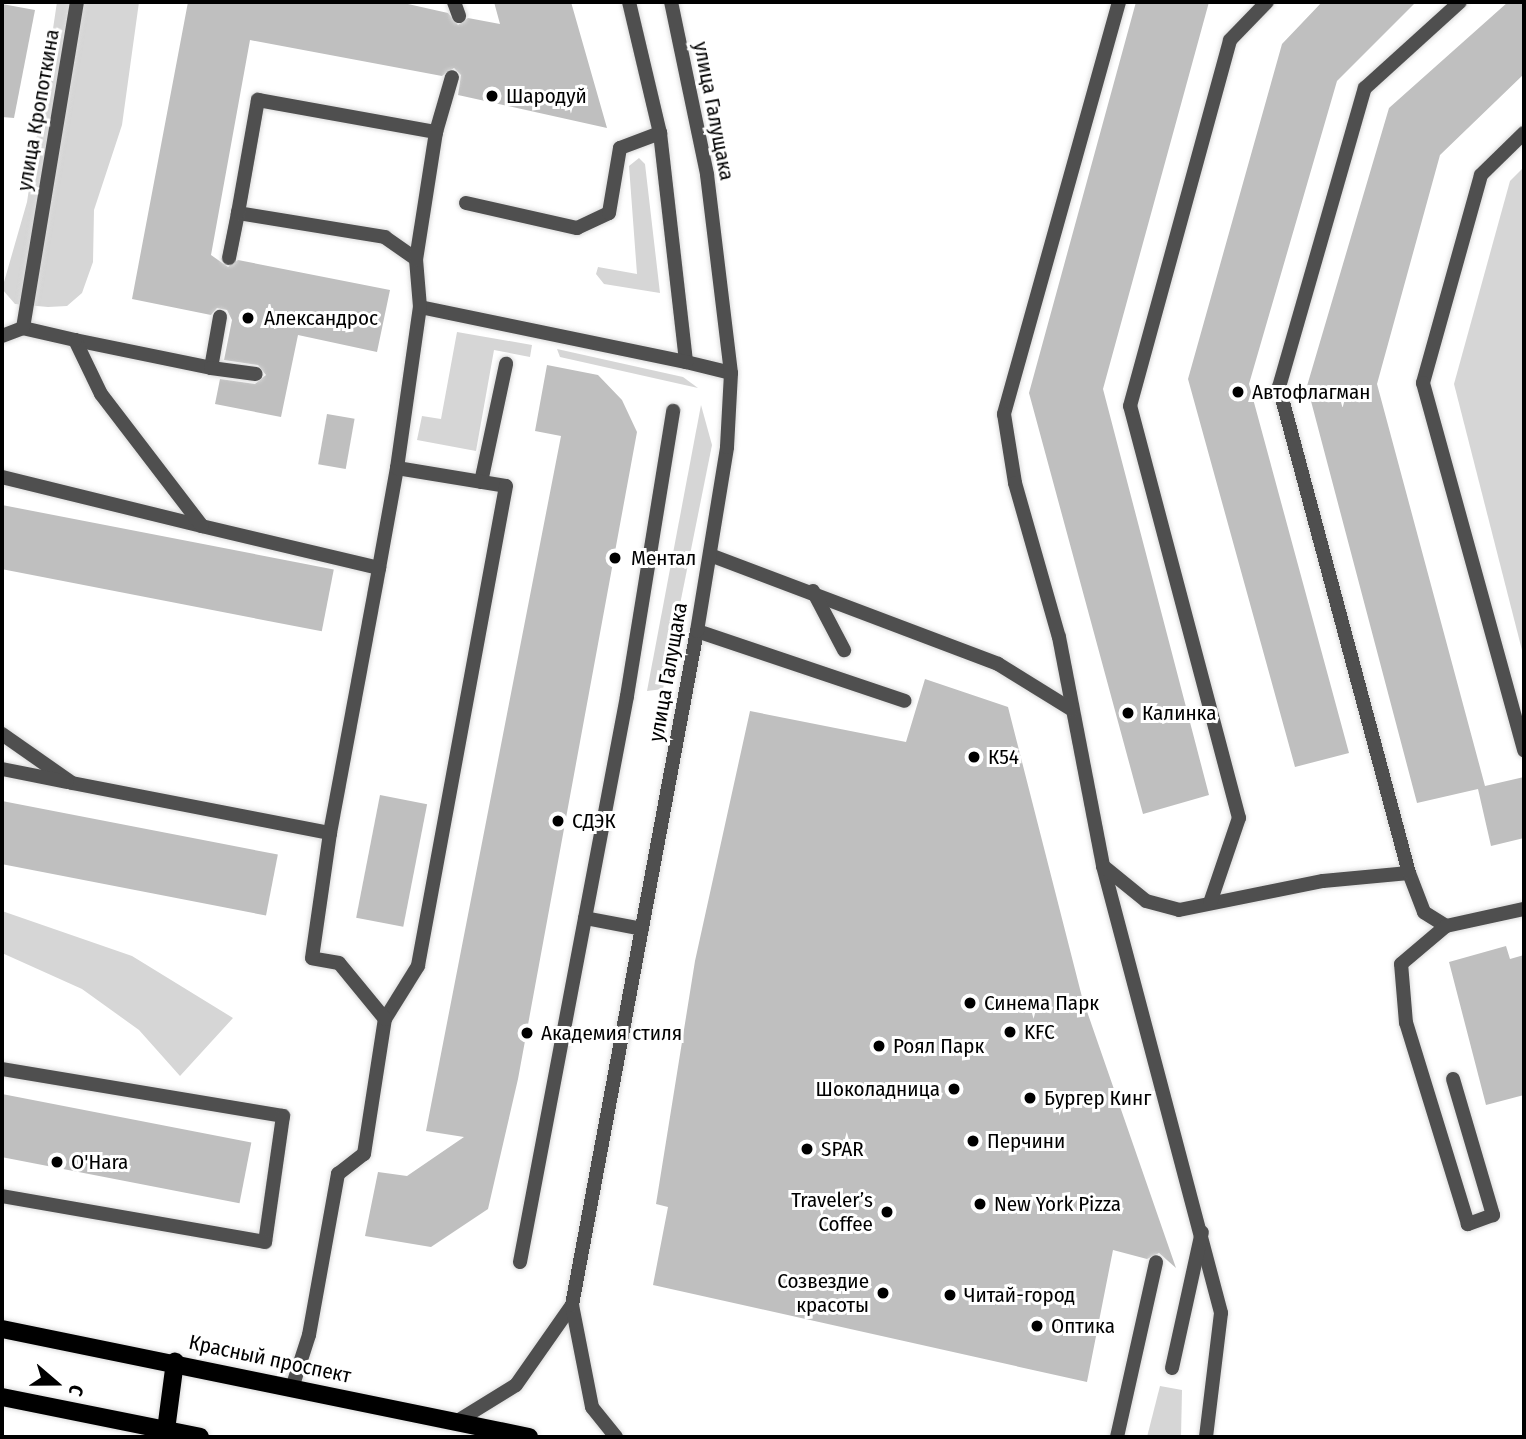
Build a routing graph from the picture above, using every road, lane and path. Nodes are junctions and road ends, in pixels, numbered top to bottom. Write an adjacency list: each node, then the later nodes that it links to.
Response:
1 (77, 2): 17 (street, улица Кропоткина)
2 (629, 2): 10 (street)
3 (671, 2): 23 (street, улица Галущака)
4 (1119, 2): 36 (street)
5 (1267, 2): 44 (street)
6 (1460, 2): 43 (street)
7 (452, 77): 8 (street)
8 (436, 132): 12 (street); 14 (street)
9 (1524, 133): 38 (street)
10 (660, 134): 11 (street); 20 (street)
11 (466, 203)
12 (238, 213): 13 (street); 14 (street)
13 (229, 258)
14 (416, 258): 15 (street)
15 (420, 307): 20 (street); 26 (street)
16 (220, 317): 22 (street)
17 (23, 328): 18 (street); 19 (street)
18 (2, 336)
19 (75, 340): 22 (street); 29 (street)
20 (686, 362): 23 (street)
21 (506, 364): 28 (street)
22 (211, 368): 24 (street)
23 (731, 373): 30 (street, улица Галущака)
24 (256, 374)
25 (673, 411): 46 (street)
26 (397, 468): 28 (street); 31 (street)
27 (2, 477): 29 (street)
28 (481, 482): 49 (street)
29 (202, 526): 31 (street)
30 (710, 555): 32 (street); 33 (street, улица Галущака)
31 (379, 568): 41 (street)
32 (813, 591): 34 (street); 36 (street)
33 (697, 631): 35 (street); 48 (street, улица Галущака)
34 (844, 650)
35 (905, 701)
36 (1071, 709): 42 (street)
37 (2, 734): 40 (street)
38 (1524, 750)
39 (2, 769): 40 (street)
40 (72, 783): 41 (street)
41 (330, 833): 49 (street)
42 (1102, 866): 44 (street); 53 (street)
43 (1409, 873): 44 (street); 47 (street)
44 (1210, 904)
45 (1524, 909): 47 (street)
46 (584, 918): 48 (street); 54 (street)
47 (1446, 926): 51 (street)
48 (642, 929): 56 (street, улица Галущака)
49 (385, 1019): 60 (street)
50 (2, 1069): 52 (street)
51 (1453, 1079)
52 (2, 1196)
53 (1203, 1227): 59 (street); 68 (street)
54 (520, 1262)
55 (1156, 1262): 67 (street)
56 (572, 1305): 62 (street); 66 (street)
57 (2, 1329): 58 (main road, Красный проспект)
58 (176, 1362): 60 (main road, Красный проспект); 63 (main road)
59 (1172, 1368)
60 (292, 1388): 62 (main road, Красный проспект)
61 (2, 1397): 63 (main road)
62 (456, 1422): 65 (main road, Красный проспект)
63 (166, 1430): 64 (main road)
64 (200, 1437)
65 (529, 1437)
66 (617, 1437)
67 (1117, 1437)
68 (1206, 1437)

